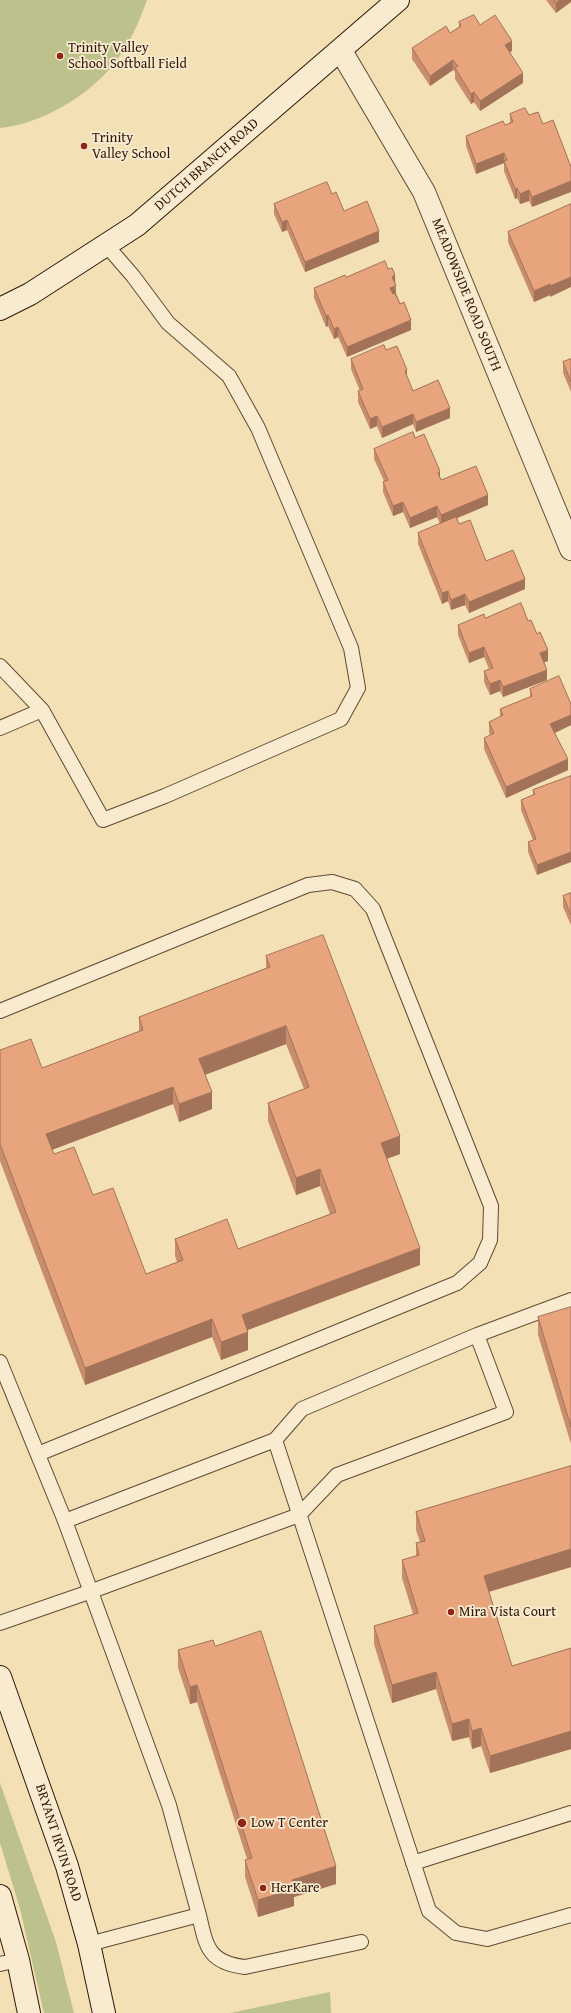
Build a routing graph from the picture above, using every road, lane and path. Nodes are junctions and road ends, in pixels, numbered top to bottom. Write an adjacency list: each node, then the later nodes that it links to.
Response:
1 (398, 0): 2 (street, DUTCH BRANCH ROAD)
2 (341, 51): 3 (street, DUTCH BRANCH ROAD); 5 (street, MEADOWSIDE ROAD SOUTH)
3 (107, 246): 4 (street, DUTCH BRANCH ROAD); 7 (lane)
4 (0, 310)
5 (571, 549)
6 (0, 666): 7 (lane)
7 (42, 710): 8 (lane)
8 (0, 728)
9 (0, 1011): 14 (lane)
10 (571, 1300): 11 (lane)
11 (477, 1335): 13 (lane); 15 (lane)
12 (0, 1362): 14 (lane)
13 (275, 1440): 15 (lane); 16 (lane)
14 (38, 1454): 16 (lane)
15 (299, 1515): 17 (lane); 21 (lane)
16 (65, 1520): 17 (lane)
17 (92, 1591): 18 (lane); 24 (lane)
18 (0, 1623)
19 (0, 1679): 26 (street, BRYANT IRVIN ROAD)
20 (571, 1813): 21 (lane)
21 (413, 1863): 23 (lane)
22 (0, 1896): 27 (street)
23 (571, 1915)
24 (199, 1916): 25 (lane); 26 (lane)
25 (361, 1942)
26 (89, 1944): 29 (street, BRYANT IRVIN ROAD)
27 (9, 1962): 28 (street)
28 (29, 2013)
29 (104, 2013)

